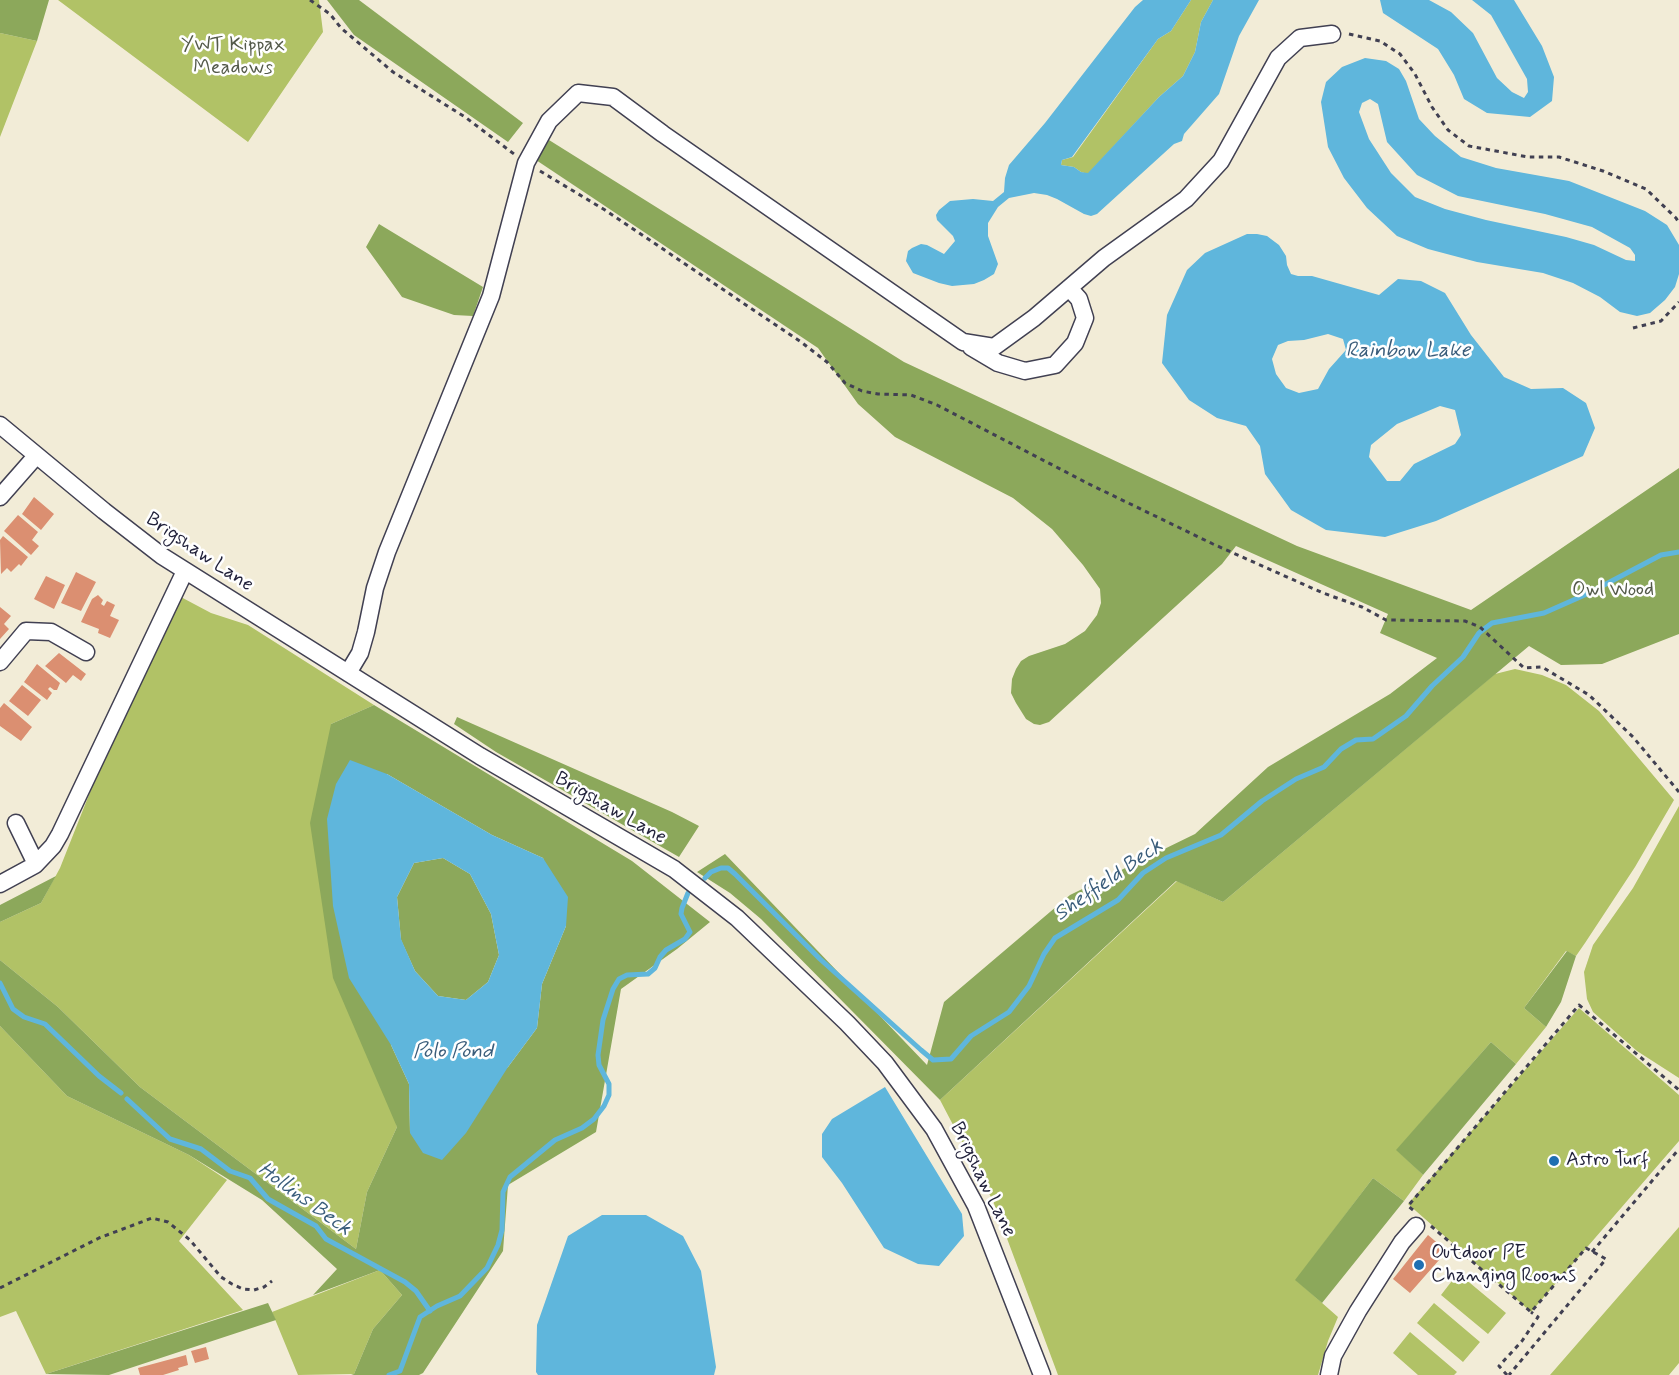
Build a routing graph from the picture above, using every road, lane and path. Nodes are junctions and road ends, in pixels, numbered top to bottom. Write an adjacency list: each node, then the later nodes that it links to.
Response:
1 (310, 0): 3 (path)
2 (1332, 34): 4 (path); 5 (street)
3 (526, 163): 8 (street); 15 (street); 16 (path)
4 (1679, 224)
5 (1068, 288): 8 (street); 8 (street)
6 (1679, 302): 7 (path)
7 (1633, 328)
8 (963, 342)
9 (0, 425): 10 (street, Brigshaw Lane)
10 (36, 456): 11 (street); 12 (street, Brigshaw Lane)
11 (0, 497)
12 (185, 571): 15 (street, Brigshaw Lane); 18 (street)
13 (86, 652): 14 (street)
14 (0, 662)
15 (348, 673): 27 (street, Brigshaw Lane)
16 (1679, 792)
17 (16, 823): 18 (street)
18 (36, 864): 19 (street)
19 (0, 884)
20 (1679, 1090): 22 (path)
21 (1679, 1149): 23 (path)
22 (1418, 1219): 26 (path); 28 (street)
23 (1592, 1252): 26 (path); 29 (path)
24 (272, 1281): 25 (path)
25 (0, 1288)
26 (1531, 1312): 29 (path)
27 (1042, 1375)
28 (1329, 1375)
29 (1508, 1375)

